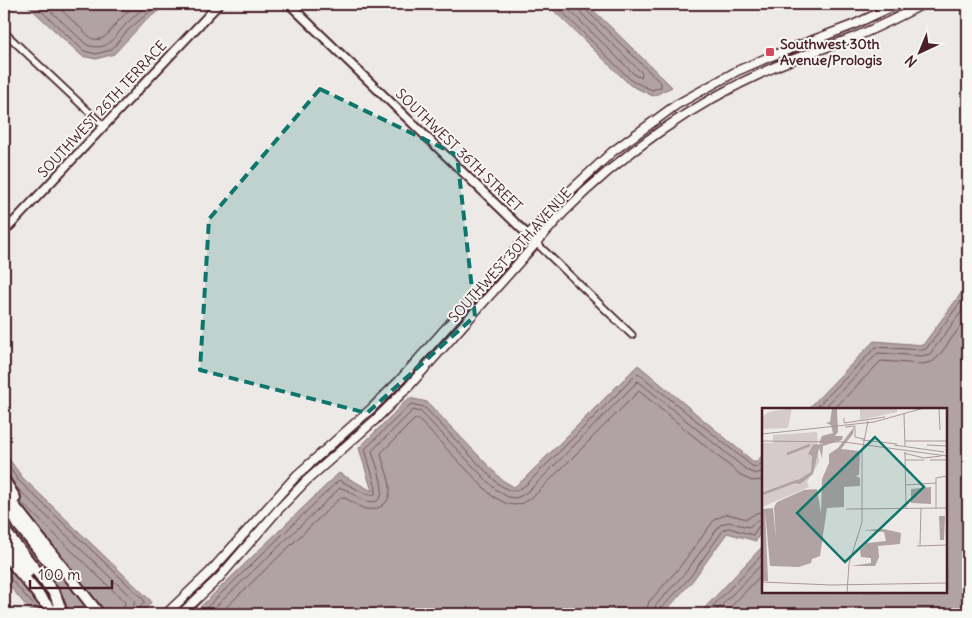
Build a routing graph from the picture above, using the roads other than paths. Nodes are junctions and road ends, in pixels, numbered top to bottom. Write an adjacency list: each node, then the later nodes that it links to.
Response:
1 (218, 4): 6 (street, SOUTHWEST 26TH TERRACE)
2 (289, 4): 8 (street, SOUTHWEST 36TH STREET)
3 (898, 4): 8 (main road, SOUTHWEST 30TH AVENUE)
4 (923, 4): 9 (main road, SOUTHWEST 30TH AVENUE)
5 (4, 32): 6 (street)
6 (104, 126): 7 (street, SOUTHWEST 26TH TERRACE)
7 (4, 232)
8 (528, 234): 9 (street, SOUTHWEST 36TH STREET); 11 (main road, SOUTHWEST 30TH AVENUE)
9 (537, 243): 10 (street, SOUTHWEST 36TH STREET); 12 (main road, SOUTHWEST 30TH AVENUE)
10 (632, 335)
11 (425, 352): 12 (main road); 23 (main road, SOUTHWEST 30TH AVENUE)
12 (432, 359): 24 (main road, SOUTHWEST 30TH AVENUE)
13 (4, 480): 18 (highway)
14 (4, 493): 18 (highway)
15 (4, 506): 20 (highway)
16 (4, 530): 21 (highway)
17 (4, 541): 21 (highway)
18 (46, 547): 20 (highway)
19 (4, 553): 21 (highway)
20 (72, 580): 22 (highway)
21 (60, 614)
22 (99, 614)
23 (166, 614)
24 (181, 614)

